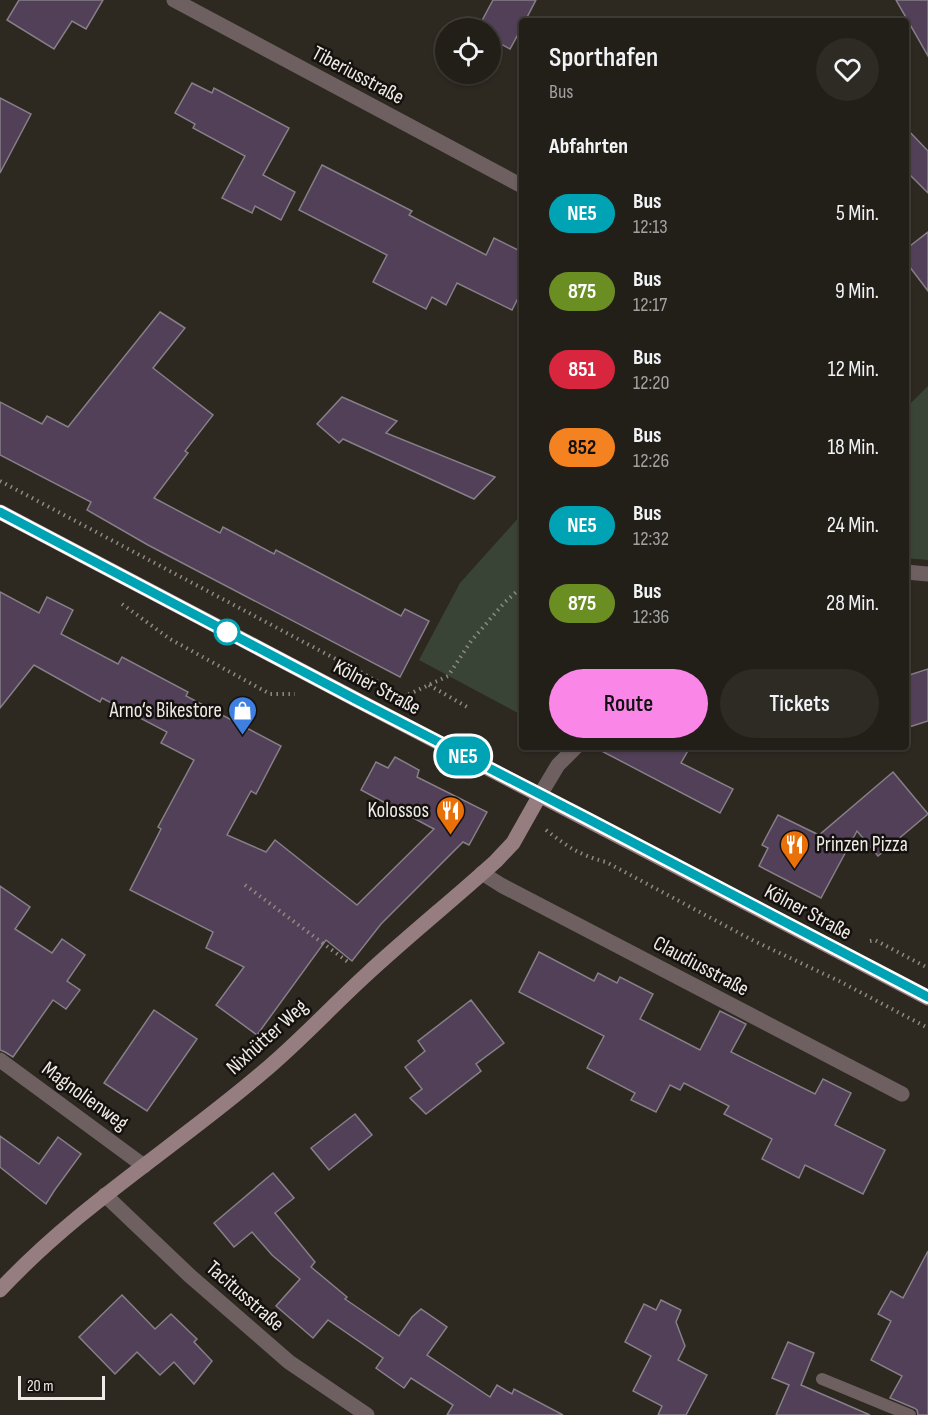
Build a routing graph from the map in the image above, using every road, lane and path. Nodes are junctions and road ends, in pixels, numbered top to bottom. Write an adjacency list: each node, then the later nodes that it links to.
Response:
1 (174, 0): 2 (street, Tiberiusstraße)
2 (519, 184)
3 (0, 481): 11 (path)
4 (0, 512): 13 (main road, Kölner Straße)
5 (909, 573): 6 (street)
6 (928, 574)
7 (519, 589): 9 (path)
8 (113, 598): 10 (path)
9 (429, 685): 11 (path); 12 (path)
10 (303, 694)
11 (403, 697): 13 (path)
12 (467, 707)
13 (409, 727): 15 (main road, Kölner Straße)
14 (573, 750): 15 (street)
15 (540, 795): 16 (main road, Nixhütter Weg); 20 (main road, Kölner Straße)
16 (528, 816): 17 (main road, Nixhütter Weg); 21 (path)
17 (482, 873): 19 (main road, Nixhütter Weg); 23 (street, Claudiusstraße)
18 (245, 885): 19 (path)
19 (365, 975): 24 (main road, Nixhütter Weg)
20 (928, 998)
21 (928, 1028)
22 (0, 1060): 24 (street, Magnolienweg)
23 (902, 1094)
24 (144, 1166): 25 (main road, Nixhütter Weg)
25 (105, 1195): 26 (main road, Nixhütter Weg); 28 (street, Tacitusstraße)
26 (0, 1290)
27 (822, 1379): 29 (lane)
28 (367, 1415)
29 (910, 1415)

